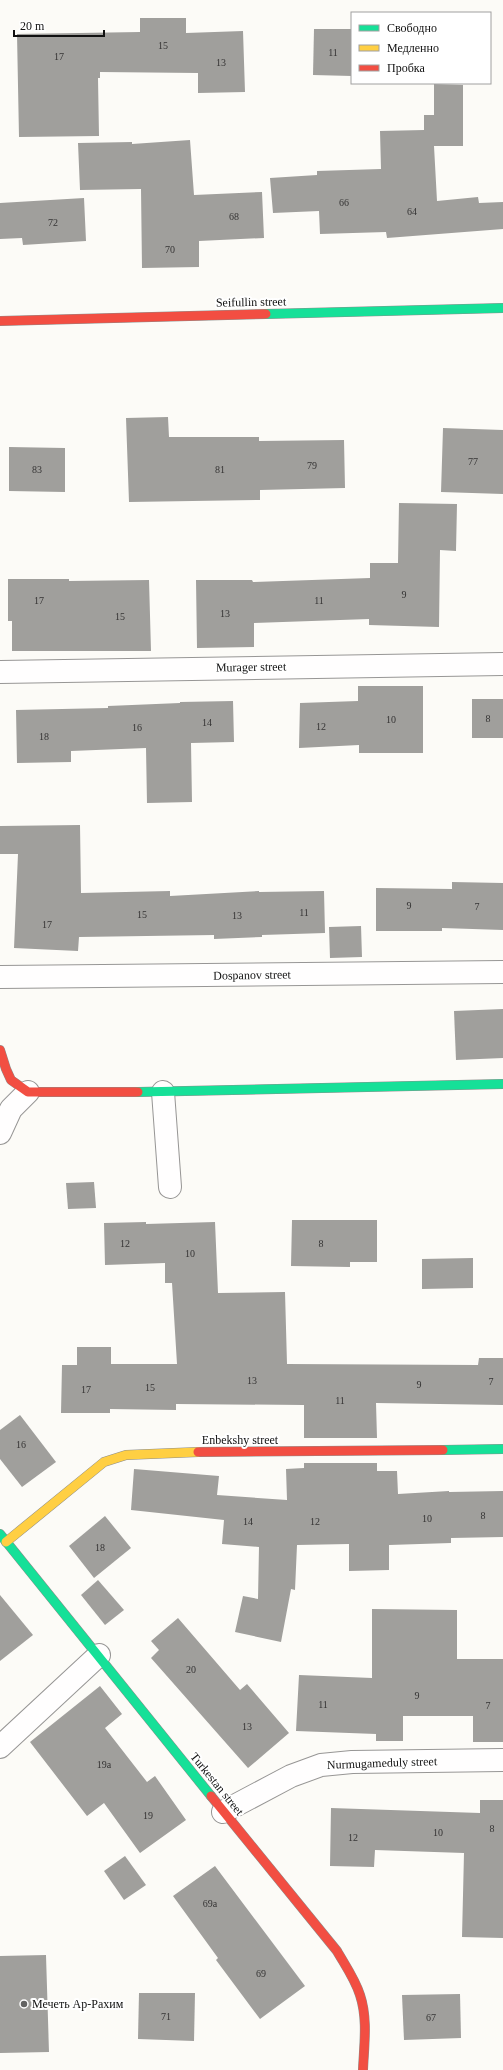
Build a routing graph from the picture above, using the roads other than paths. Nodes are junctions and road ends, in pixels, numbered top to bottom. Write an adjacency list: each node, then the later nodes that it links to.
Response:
1 (503, 308): 2 (street, Seifullin street)
2 (0, 321)
3 (503, 664): 4 (street, Murager street)
4 (0, 672)
5 (503, 972): 6 (street, Dospanov street)
6 (0, 978)
7 (0, 1050): 9 (street)
8 (503, 1084): 10 (street)
9 (28, 1092): 10 (street); 11 (street)
10 (163, 1092): 12 (street)
11 (0, 1133)
12 (170, 1187)
13 (503, 1450): 15 (street, Enbekshy street)
14 (0, 1534): 15 (street, Turkestan street)
15 (6, 1542): 16 (street, Turkestan street)
16 (99, 1655): 17 (street); 19 (street, Turkestan street)
17 (0, 1747)
18 (503, 1760): 19 (street, Nurmugameduly street)
19 (224, 1812): 20 (street, Turkestan street)
20 (363, 2070)

